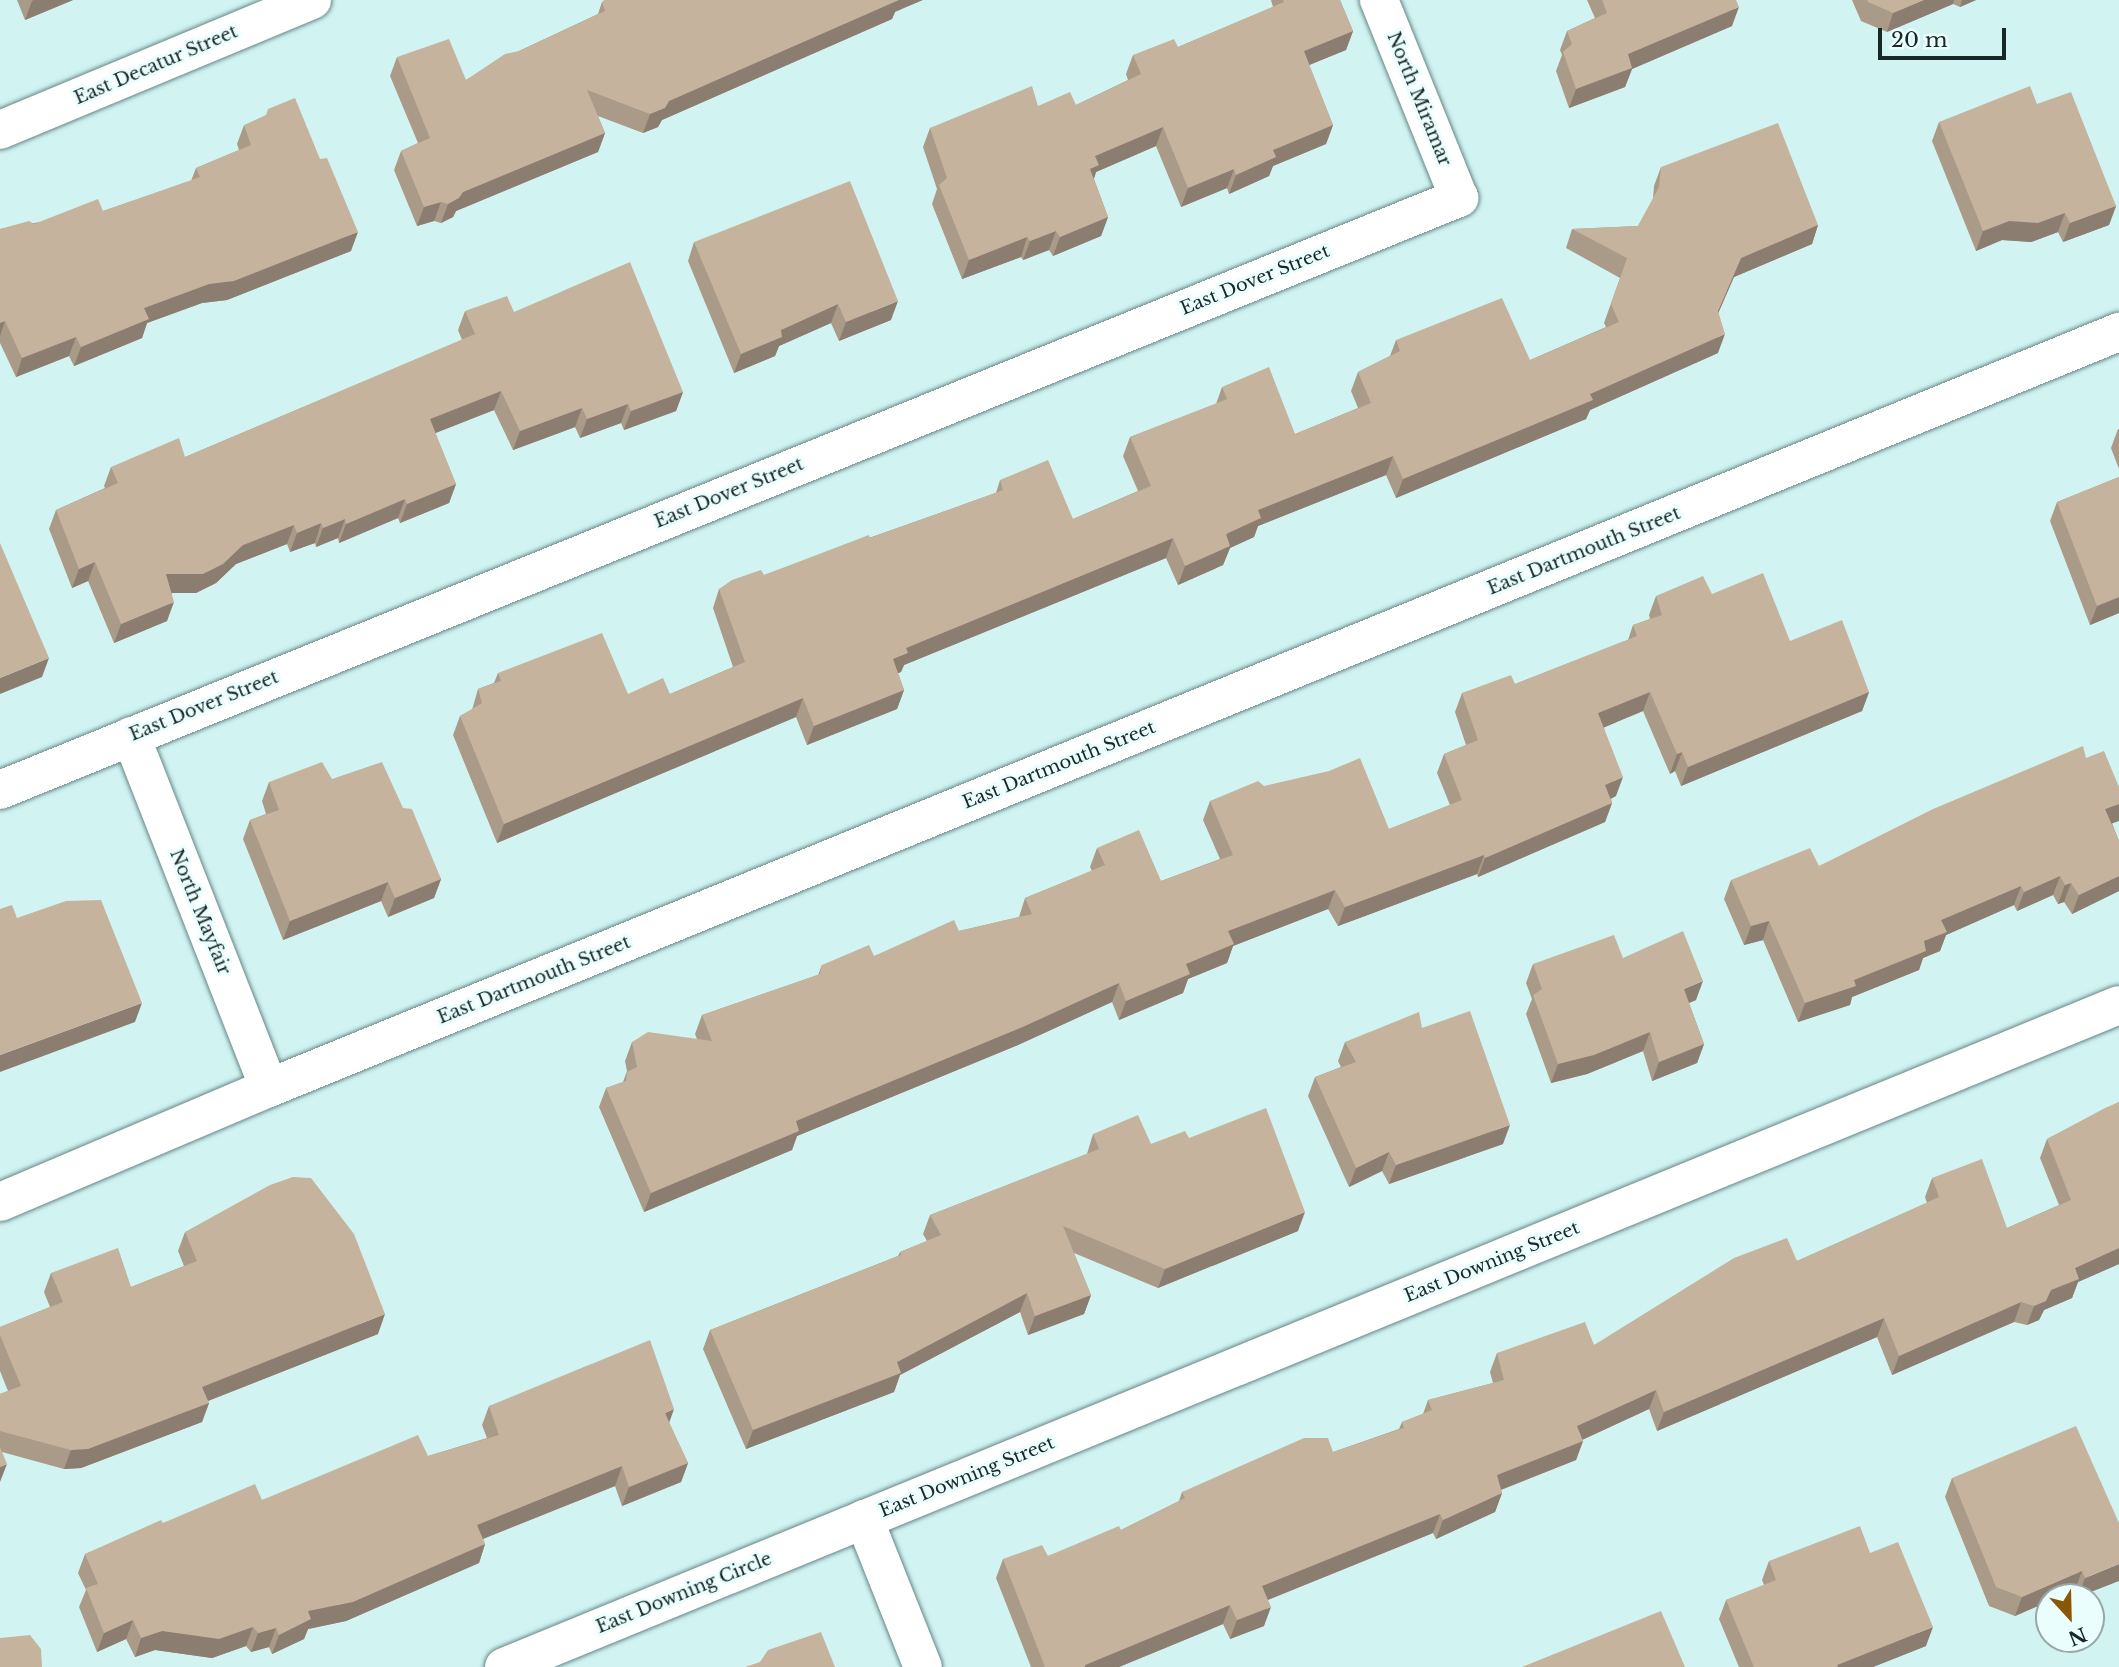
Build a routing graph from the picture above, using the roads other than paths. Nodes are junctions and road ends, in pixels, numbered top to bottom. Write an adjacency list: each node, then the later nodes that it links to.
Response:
1 (312, 0): 3 (street, East Decatur Street)
2 (1379, 0): 4 (street, North Miramar)
3 (0, 130)
4 (1459, 198): 6 (street, East Dover Street)
5 (2119, 332): 9 (street, East Dartmouth Street)
6 (131, 736): 7 (street, East Dover Street); 9 (street, North Mayfair)
7 (0, 790)
8 (2119, 1005): 11 (street, East Downing Street)
9 (270, 1088): 10 (street, East Dartmouth Street)
10 (0, 1202)
11 (864, 1519): 12 (street, East Downing Circle); 13 (street)
12 (505, 1667)
13 (923, 1667)

